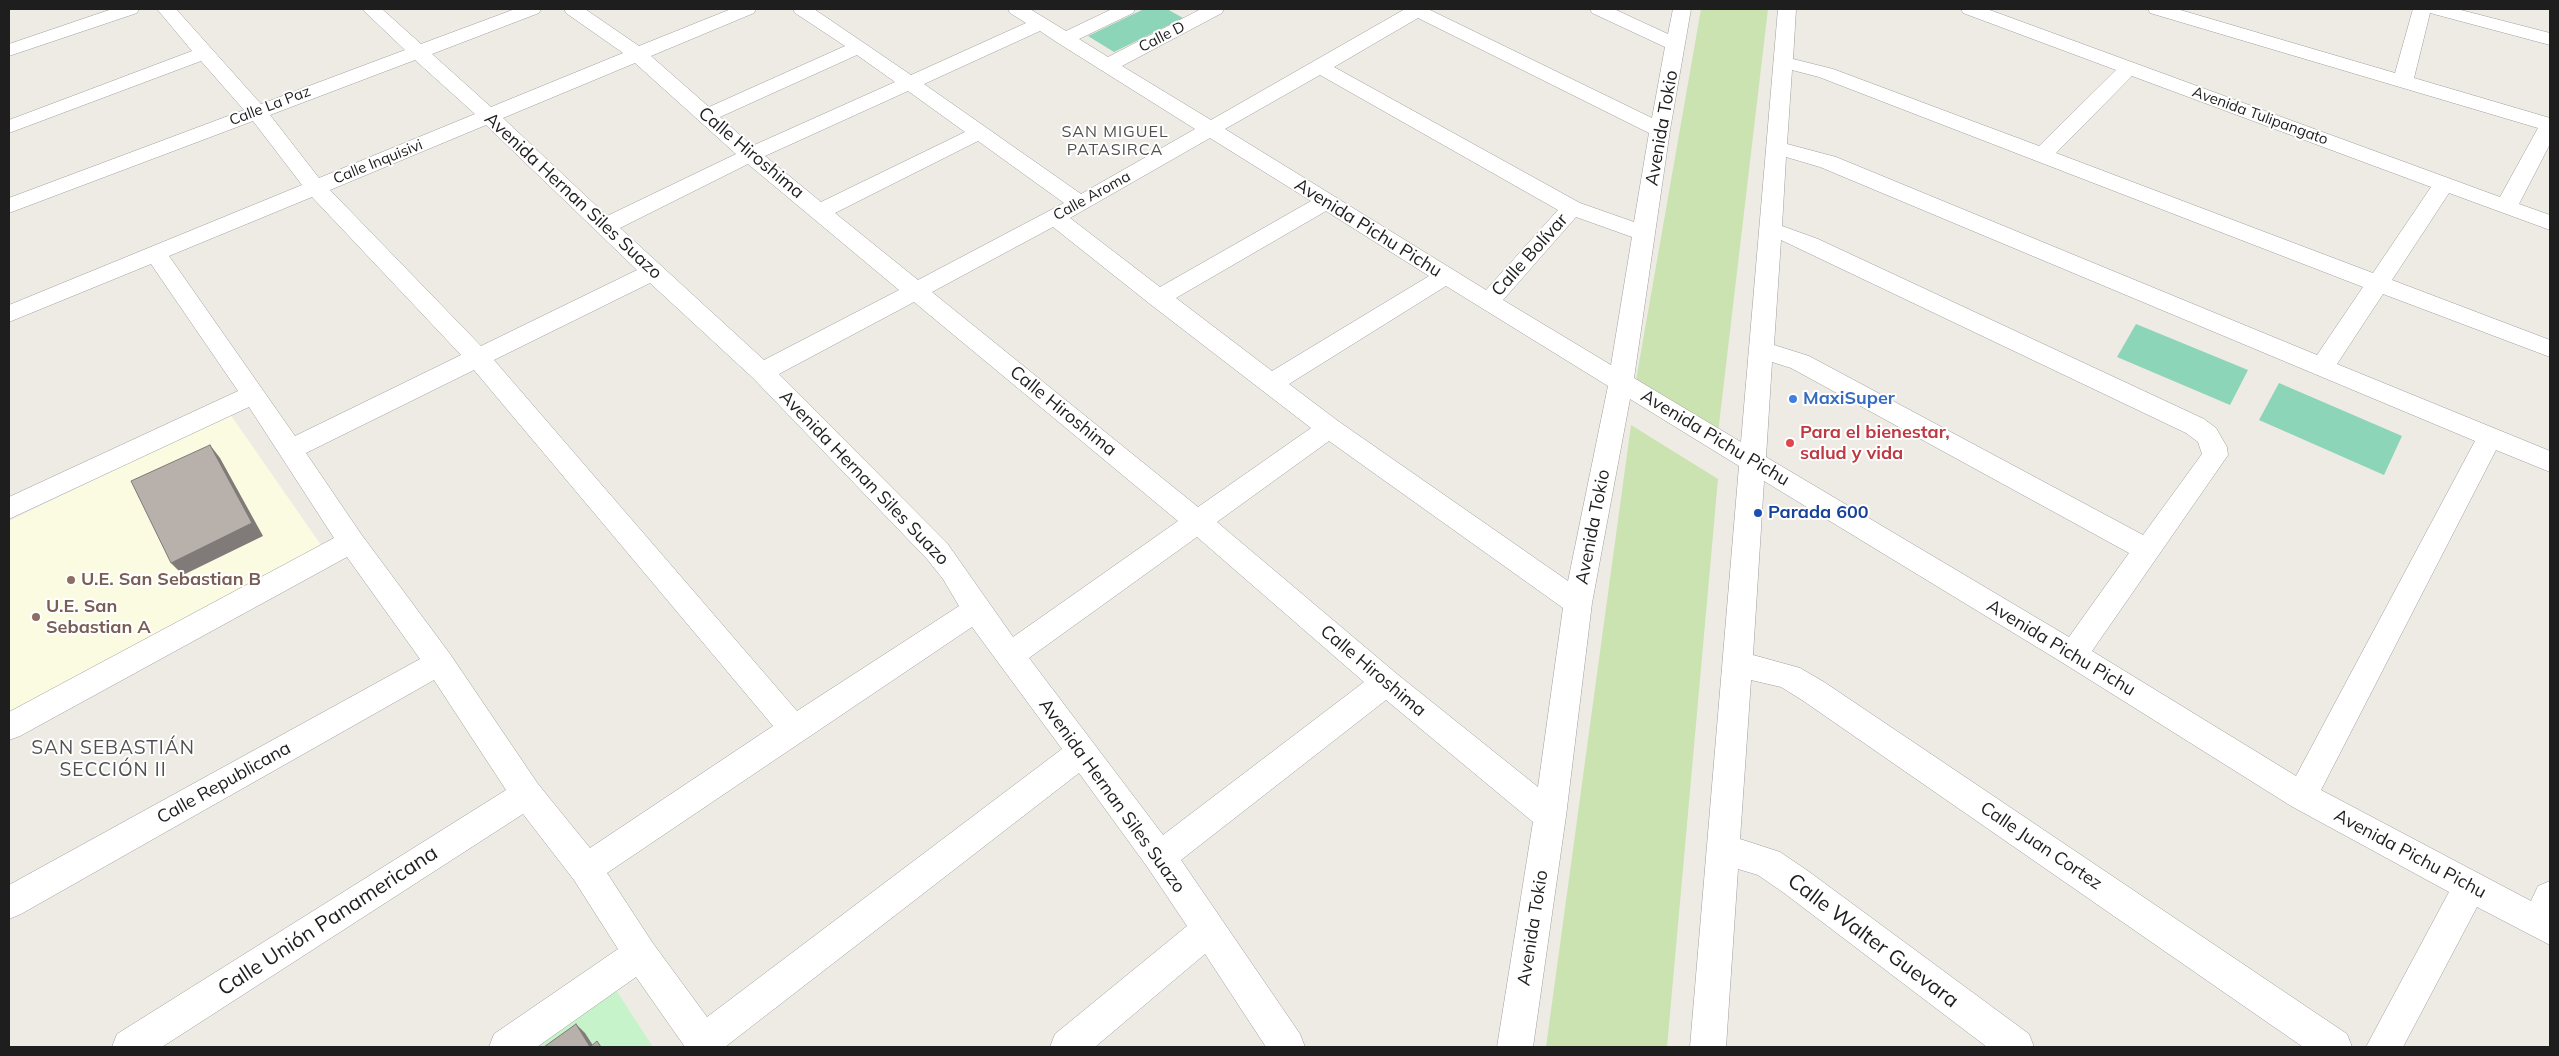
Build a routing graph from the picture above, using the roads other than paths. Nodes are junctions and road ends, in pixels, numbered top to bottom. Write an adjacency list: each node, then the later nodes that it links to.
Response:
1 (130, 9): 24 (street)
2 (166, 9): 26 (street)
3 (371, 9): 25 (street, Avenida Hernan Siles Suazo)
4 (532, 9): 25 (street, Calle La Paz)
5 (573, 9): 27 (street, Calle Hiroshima)
6 (747, 9): 27 (street, Calle Inquisivi)
7 (802, 9): 23 (street)
8 (1017, 9): 19 (street, Avenida Pichu Pichu)
9 (1126, 9): 20 (street)
10 (1215, 9): 29 (street, Calle D)
11 (1599, 9): 22 (street)
12 (1682, 9): 22 (street, Avenida Tokio)
13 (1787, 9): 28 (street)
14 (1970, 9): 31 (street, Avenida Tulipangato)
15 (2157, 9): 32 (street)
16 (2422, 9): 32 (street)
17 (2436, 9): 21 (street)
18 (1416, 10): 30 (street, Calle Aroma); 40 (street)
19 (1040, 24): 20 (street, Avenida Pichu Pichu); 33 (street)
20 (1065, 39): 29 (street, Avenida Pichu Pichu)
21 (2550, 40)
22 (1676, 45): 40 (street, Avenida Tokio)
23 (858, 46): 33 (street); 36 (street)
24 (9, 50)
25 (416, 51): 34 (street, Calle La Paz); 35 (street, Avenida Hernan Siles Suazo)
26 (204, 53): 34 (street); 38 (street)
27 (636, 54): 35 (street, Calle Inquisivi); 36 (street, Calle Hiroshima)
28 (1783, 62): 42 (street); 43 (street)
29 (1108, 64): 39 (street, Avenida Pichu Pichu)
30 (1319, 66): 39 (street, Calle Aroma); 51 (street)
31 (2130, 67): 43 (street); 45 (street, Avenida Tulipangato)
32 (2403, 81): 37 (street)
33 (910, 83): 41 (street); 44 (street)
34 (256, 111): 46 (street); 49 (street, Calle La Paz)
35 (489, 116): 46 (street, Calle Inquisivi); 55 (street, Avenida Hernan Siles Suazo)
36 (706, 116): 44 (street, Calle Hiroshima)
37 (2550, 125): 50 (street)
38 (9, 127)
39 (1210, 129): 47 (street, Avenida Pichu Pichu); 48 (street, Calle Aroma)
40 (1660, 130): 57 (street, Avenida Tokio)
41 (981, 132): 48 (street); 52 (street)
42 (1777, 148): 56 (street); 69 (street)
43 (2042, 154): 61 (street)
44 (750, 155): 52 (street, Calle Hiroshima); 55 (street)
45 (2444, 184): 50 (street, Avenida Tulipangato); 61 (street)
46 (316, 188): 58 (street, Calle Inquisivi); 68 (street)
47 (1326, 202): 60 (street, Avenida Pichu Pichu); 63 (street)
48 (1080, 204): 53 (street, Calle Aroma)
49 (9, 206)
50 (2506, 207): 54 (street, Avenida Tulipangato)
51 (1572, 208): 57 (street); 64 (street, Calle Bolívar)
52 (821, 211): 62 (street, Calle Hiroshima)
53 (1054, 217): 62 (street, Calle Aroma); 63 (street)
54 (2550, 223)
55 (605, 226): 59 (street, Avenida Hernan Siles Suazo)
56 (1770, 230): 67 (street); 82 (street)
57 (1645, 234): 71 (street, Avenida Tokio)
58 (155, 253): 65 (street, Calle Inquisivi); 73 (street)
59 (653, 272): 68 (street); 70 (street, Avenida Hernan Siles Suazo)
60 (1445, 276): 64 (street, Avenida Pichu Pichu); 72 (street)
61 (2376, 283): 66 (street); 69 (street)
62 (915, 290): 70 (street, Calle Aroma); 80 (street, Calle Hiroshima)
63 (1158, 298): 72 (street)
64 (1488, 302): 71 (street, Avenida Pichu Pichu)
65 (9, 314)
66 (2550, 349)
67 (1761, 350): 77 (street); 82 (street)
68 (478, 358): 76 (street); 91 (street)
69 (2321, 368): 75 (street)
70 (762, 372): 84 (street, Avenida Hernan Siles Suazo)
71 (1621, 382): 77 (street, Avenida Pichu Pichu); 83 (street, Avenida Tokio)
72 (1271, 384): 74 (street)
73 (254, 394): 76 (street); 79 (street)
74 (1330, 428): 80 (street); 83 (street)
75 (2490, 437): 78 (street); 94 (street)
76 (289, 450): 81 (street)
77 (1752, 461): 85 (street, Avenida Pichu Pichu); 88 (street)
78 (2550, 462)
79 (9, 509)
80 (1198, 522): 86 (street); 89 (street, Calle Hiroshima)
81 (351, 542): 87 (street); 90 (street)
82 (2147, 550): 85 (street)
83 (1578, 603): 95 (street, Avenida Tokio)
84 (976, 610): 86 (street, Avenida Hernan Siles Suazo); 91 (street)
85 (2072, 654): 94 (street, Avenida Pichu Pichu)
86 (1010, 655): 92 (street, Avenida Hernan Siles Suazo)
87 (439, 663): 93 (street); 100 (street, Calle Republicana)
88 (1738, 664): 96 (street); 112 (street, Calle Juan Cortez)
89 (1386, 682): 95 (street, Calle Hiroshima); 97 (street)
90 (9, 726)
91 (794, 729): 98 (street)
92 (1081, 753): 97 (street, Avenida Hernan Siles Suazo); 104 (street)
93 (527, 794): 98 (street); 105 (street, Calle Unión Panamericana)
94 (2302, 796): 99 (street, Avenida Pichu Pichu)
95 (1550, 816): 109 (street, Avenida Tokio)
96 (1724, 849): 110 (street); 111 (street, Calle Walter Guevara)
97 (1160, 857): 102 (street, Avenida Hernan Siles Suazo)
98 (586, 869): 103 (street)
99 (2470, 887): 101 (street, Avenida Pichu Pichu); 113 (street)
100 (9, 903)
101 (2546, 916)
102 (1208, 930): 107 (street); 108 (street, Avenida Hernan Siles Suazo)
103 (640, 954): 104 (street); 106 (street)
104 (705, 1045)
105 (130, 1047)
106 (507, 1047)
107 (1068, 1047)
108 (1287, 1047)
109 (1515, 1047)
110 (1708, 1047)
111 (2016, 1047)
112 (2334, 1047)
113 (2384, 1047)

